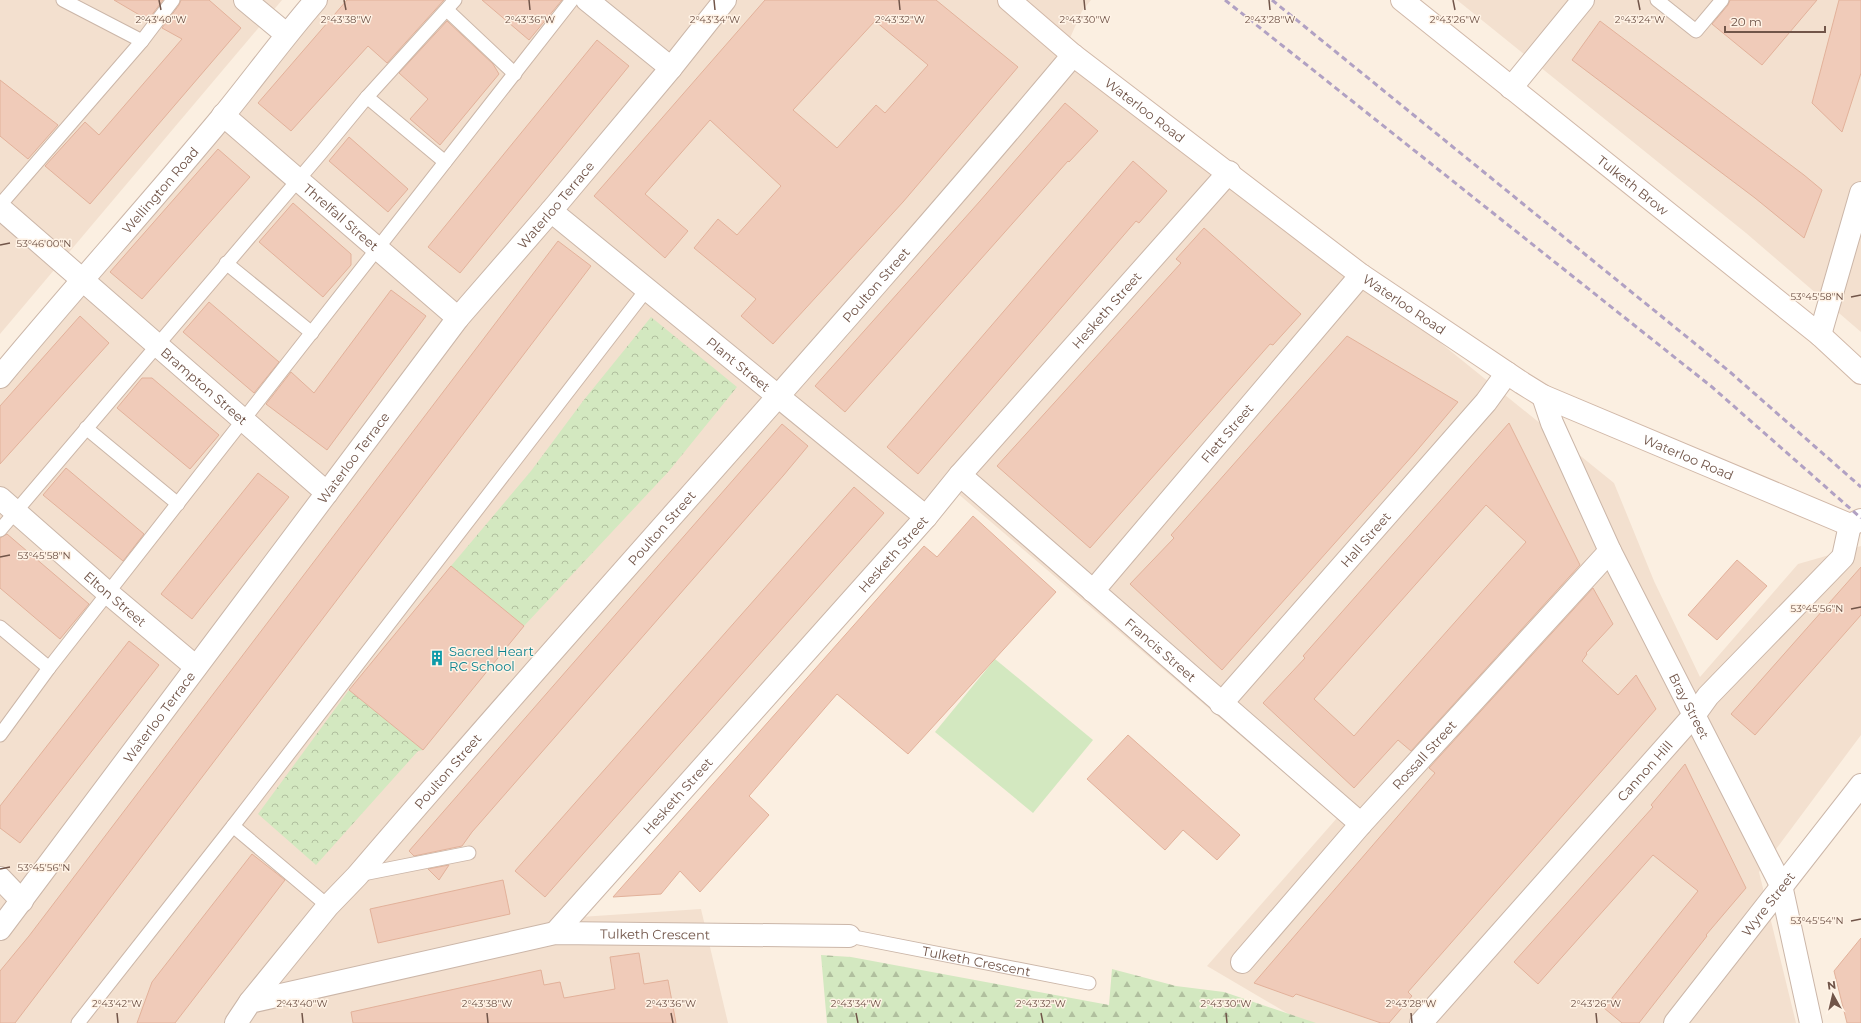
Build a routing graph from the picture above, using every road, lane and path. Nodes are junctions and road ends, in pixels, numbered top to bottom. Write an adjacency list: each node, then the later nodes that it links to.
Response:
1 (63, 0): 15 (lane)
2 (173, 0): 15 (lane)
3 (245, 0): 14 (street)
4 (316, 0): 14 (street, Wellington Road)
5 (572, 0): 18 (lane)
6 (587, 0): 17 (street)
7 (725, 0): 17 (street, Waterloo Terrace)
8 (1009, 0): 16 (street, Waterloo Road)
9 (1402, 0): 19 (street, Tulketh Brow)
10 (1583, 0): 19 (street)
11 (1656, 0): 12 (lane)
12 (1722, 0)
13 (451, 5): 18 (lane); 20 (lane)
14 (286, 34): 21 (street, Wellington Road)
15 (142, 41): 26 (lane)
16 (1073, 55): 23 (street, Waterloo Road); 40 (street, Poulton Street)
17 (671, 68): 27 (street, Waterloo Terrace)
18 (515, 74): 22 (lane)
19 (1511, 88): 35 (street, Tulketh Brow)
20 (366, 97): 22 (lane); 24 (lane)
21 (223, 116): 24 (street, Threlfall Street); 31 (street, Wellington Road)
22 (445, 162): 28 (lane)
23 (1229, 172): 30 (street, Waterloo Road); 44 (street, Hesketh Street)
24 (297, 180): 28 (street, Threlfall Street); 29 (lane)
25 (1861, 193): 35 (street)
26 (0, 206): 31 (street, Brampton Street)
27 (551, 211): 32 (street, Plant Street); 33 (street, Waterloo Terrace)
28 (378, 249): 33 (street, Threlfall Street); 34 (lane)
29 (226, 263): 34 (lane); 36 (lane)
30 (1361, 274): 37 (street, Waterloo Road); 52 (street, Flett Street)
31 (82, 278): 36 (street, Brampton Street); 39 (street, Wellington Road)
32 (647, 289): 40 (street, Plant Street); 62 (lane)
33 (458, 318): 45 (street, Waterloo Terrace)
34 (312, 333): 42 (lane)
35 (1820, 335): 38 (street, Tulketh Brow)
36 (157, 344): 42 (street, Brampton Street); 43 (lane)
37 (1507, 373): 41 (street, Waterloo Road); 57 (street, Hall Street)
38 (1861, 373)
39 (0, 377)
40 (778, 396): 48 (street, Plant Street); 64 (street, Poulton Street)
41 (1543, 396): 49 (street, Waterloo Road); 51 (street, Bray Street)
42 (244, 420): 45 (street, Brampton Street); 46 (lane)
43 (86, 428): 46 (lane); 47 (lane)
44 (960, 475): 48 (street, Hesketh Street); 52 (street, Francis Street)
45 (327, 493): 55 (street, Waterloo Terrace)
46 (178, 504): 53 (lane)
47 (8, 505): 50 (lane); 53 (street, Elton Street)
48 (926, 517): 70 (street, Hesketh Street)
49 (1856, 522): 58 (street, Cannon Hill)
50 (0, 530)
51 (1610, 551): 58 (street, Bray Street); 61 (street, Rossall Street)
52 (1093, 591): 57 (street, Francis Street)
53 (108, 593): 55 (street, Elton Street); 56 (lane)
54 (0, 627): 56 (lane)
55 (196, 667): 67 (street, Waterloo Terrace)
56 (49, 668): 59 (lane)
57 (1221, 704): 61 (street, Francis Street)
58 (1695, 714): 66 (street, Bray Street); 77 (street, Cannon Hill)
59 (1, 733)
60 (1861, 785): 66 (street, Wyre Street)
61 (1361, 824): 72 (street, Rossall Street)
62 (233, 826): 68 (lane); 75 (lane)
63 (469, 853): 64 (lane)
64 (356, 876): 68 (street, Poulton Street)
65 (0, 878): 67 (street)
66 (1781, 885): 78 (street, Wyre Street); 79 (street, Bray Street)
67 (22, 901): 69 (street, Waterloo Terrace)
68 (328, 906): 74 (street, Poulton Street)
69 (0, 930)
70 (555, 933): 71 (street, Tulketh Crescent); 74 (street, Tulketh Crescent)
71 (849, 936): 73 (lane, Tulketh Crescent)
72 (1242, 962)
73 (1089, 983)
74 (250, 1002): 76 (street)
75 (78, 1023)
76 (236, 1023)
77 (1421, 1023)
78 (1675, 1023)
79 (1811, 1023)

